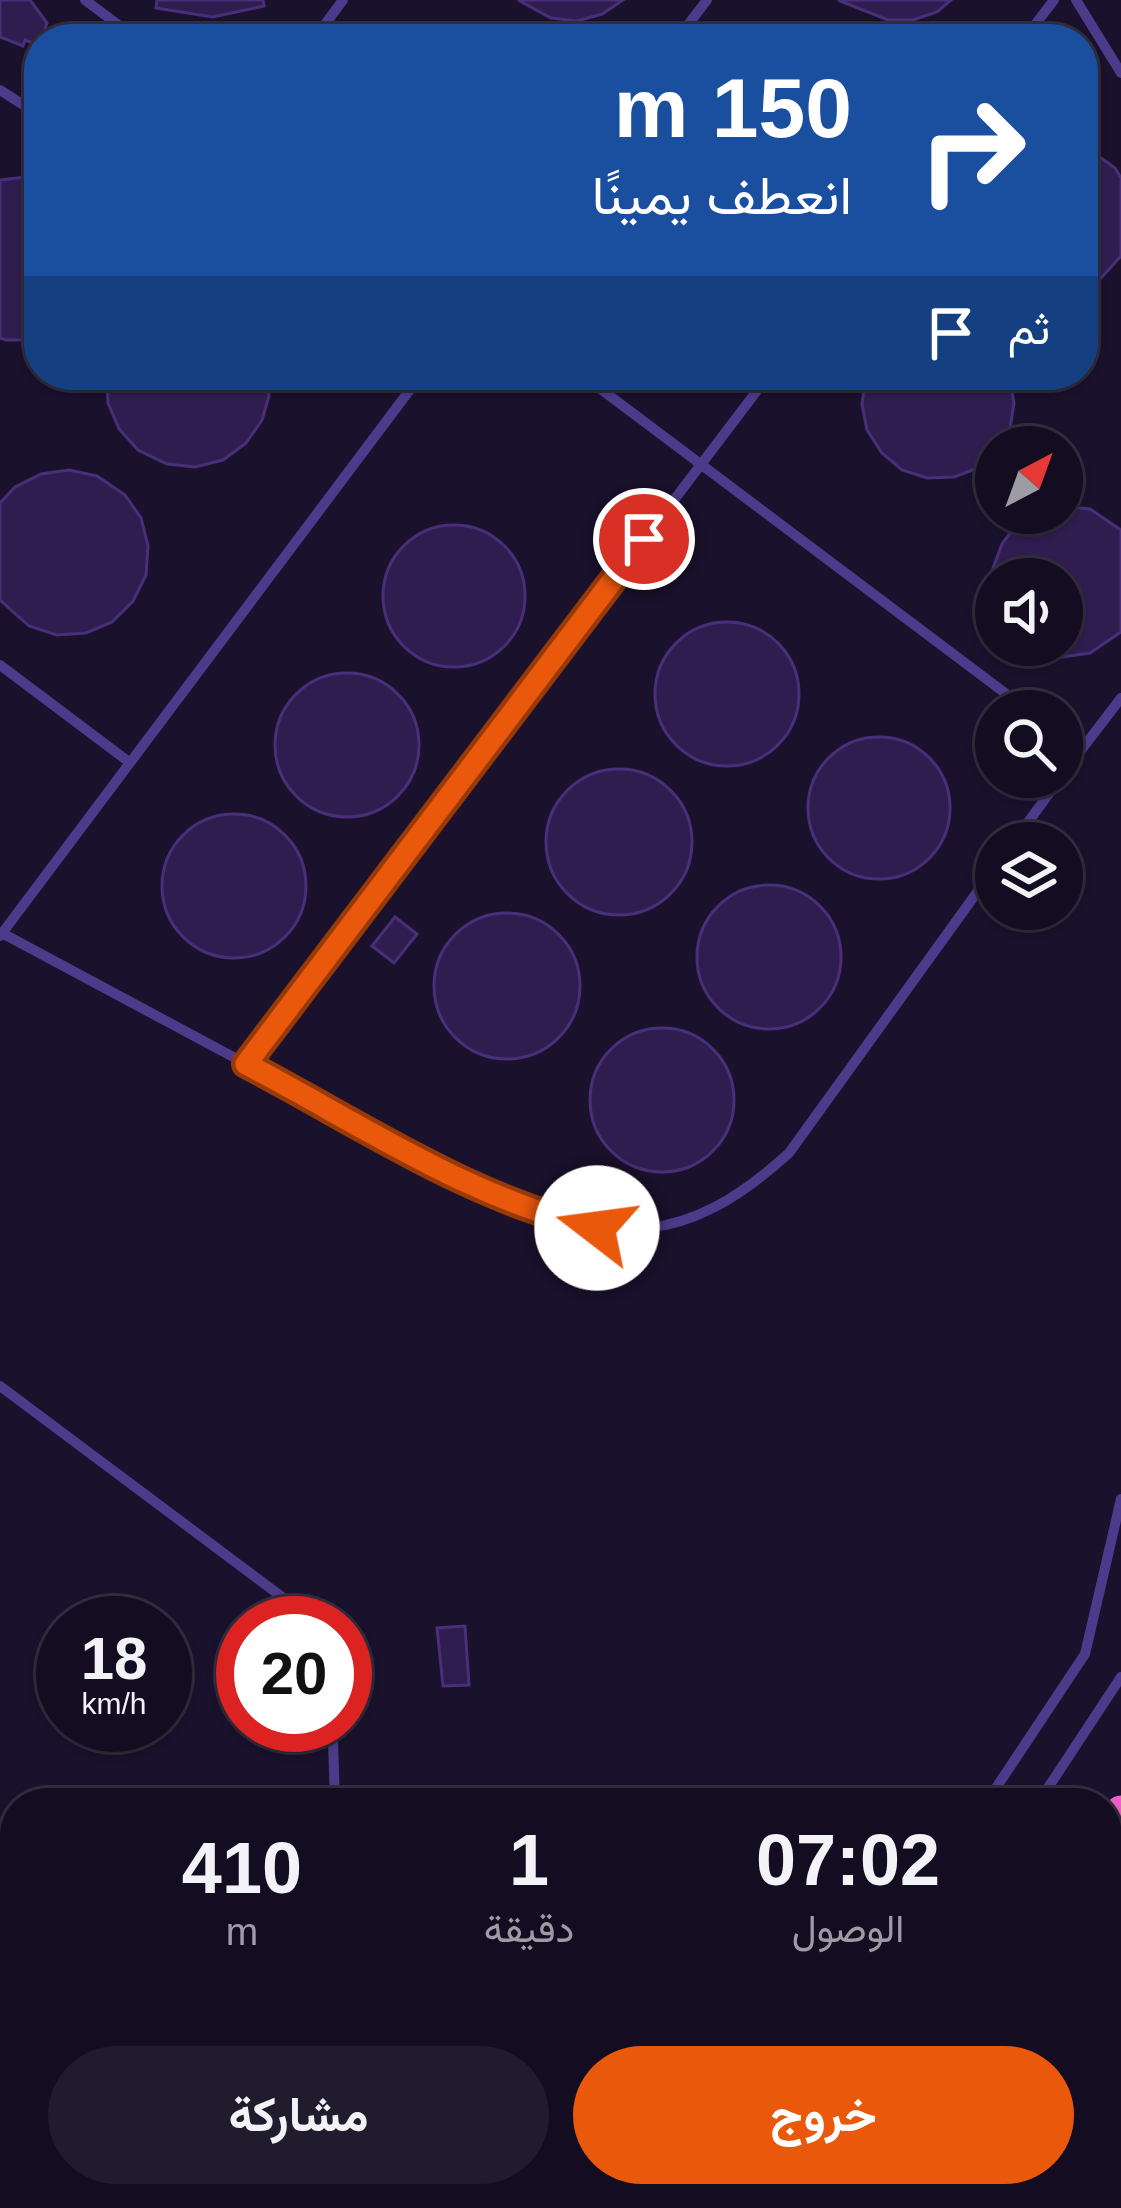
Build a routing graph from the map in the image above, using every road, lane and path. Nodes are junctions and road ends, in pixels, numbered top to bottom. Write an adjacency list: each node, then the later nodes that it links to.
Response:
1 (85, 0): 4 (lane)
2 (707, 0): 5 (lane)
3 (1054, 0): 6 (lane)
4 (116, 24)
5 (689, 24)
6 (1036, 24)
7 (1098, 36): 8 (lane)
8 (1121, 73)
9 (602, 390): 12 (lane)
10 (758, 390): 12 (lane)
11 (409, 391): 17 (lane)
12 (701, 464): 14 (lane); 20 (lane)
13 (0, 664): 17 (lane)
14 (1001, 690)
15 (1121, 698): 16 (lane)
16 (1083, 746)
17 (128, 762): 19 (lane)
18 (975, 895): 20 (lane)
19 (1, 934): 20 (lane)
20 (246, 1064)
21 (0, 1386): 23 (lane)
22 (1121, 1499): 27 (lane)
23 (281, 1596)
24 (1121, 1677): 28 (lane)
25 (333, 1752): 26 (lane)
26 (334, 1788)
27 (996, 1788)
28 (1048, 1788)

